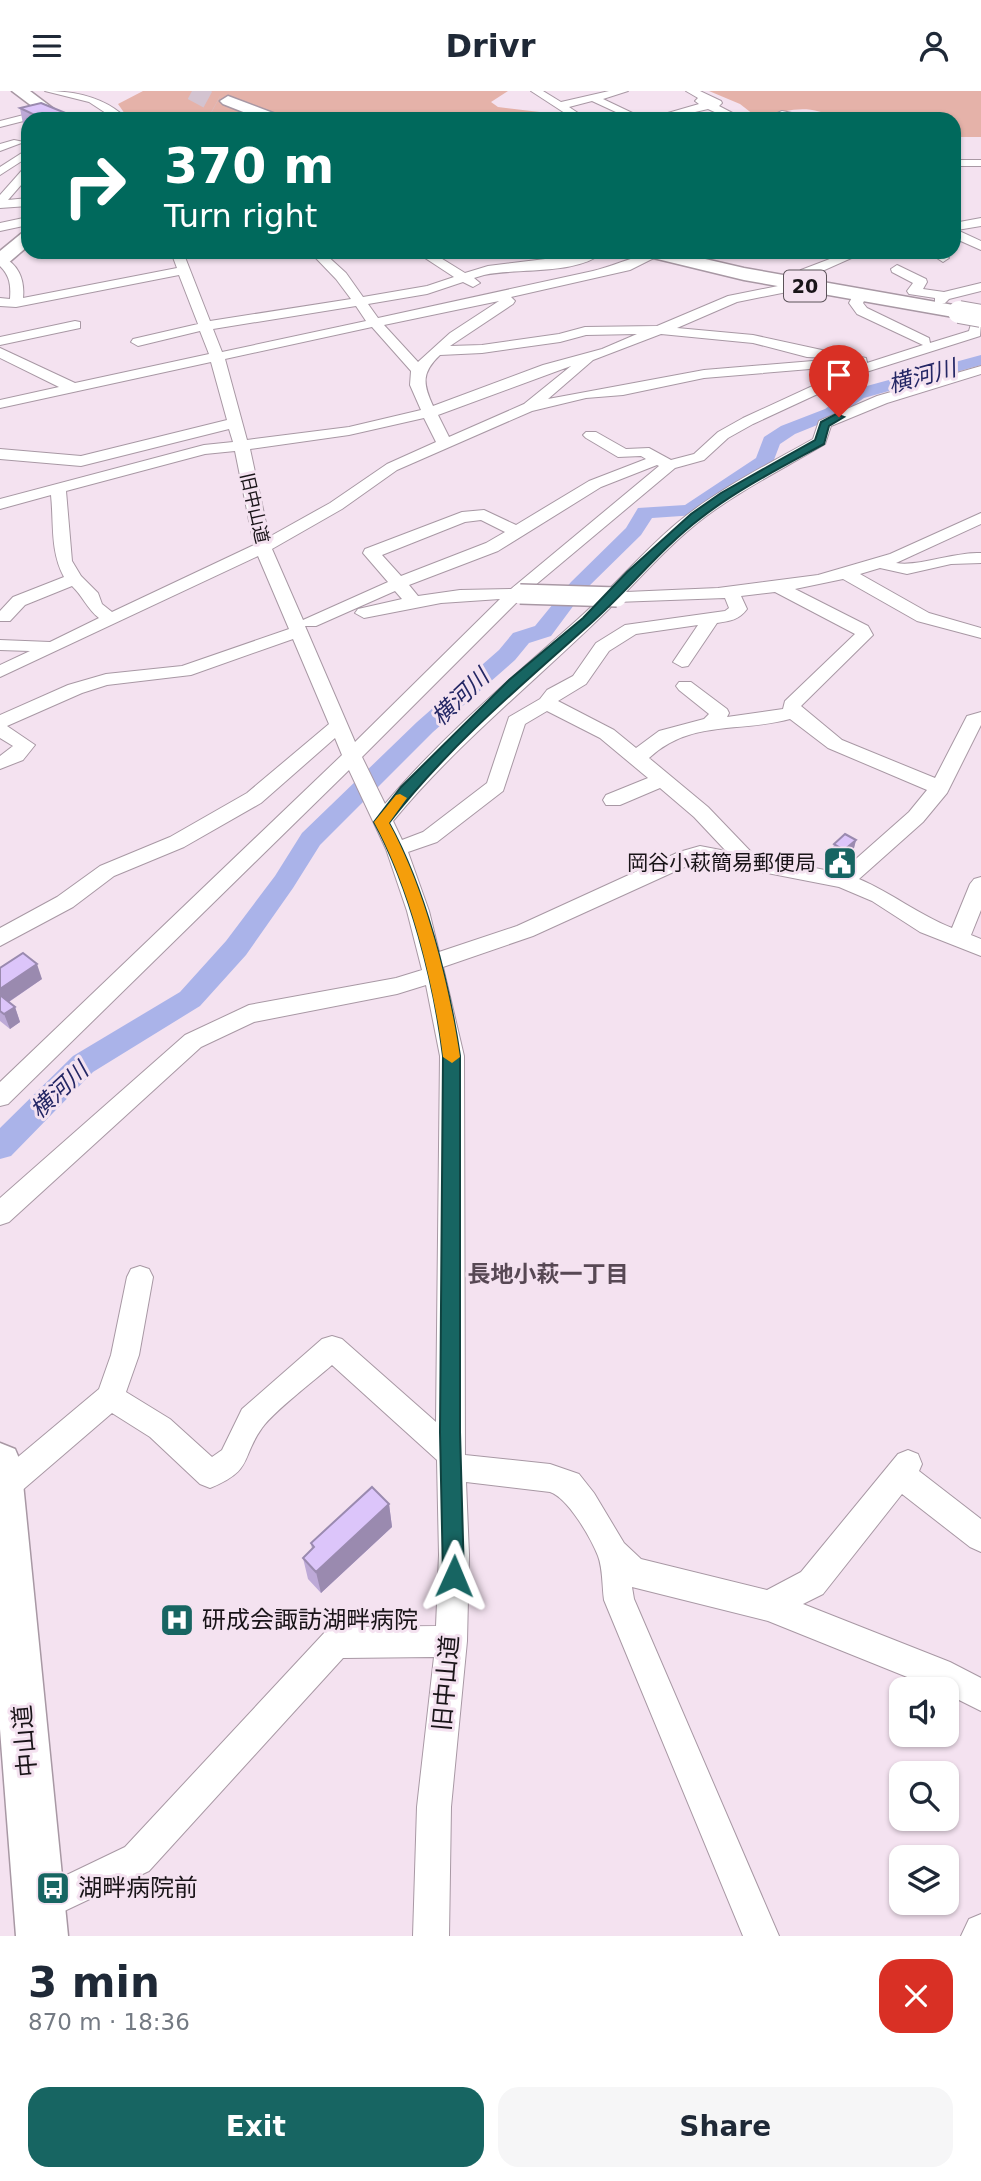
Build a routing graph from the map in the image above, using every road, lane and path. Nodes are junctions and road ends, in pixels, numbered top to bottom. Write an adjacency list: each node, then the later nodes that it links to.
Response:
1 (20, 91): 10 (highway)
2 (50, 91): 11 (street)
3 (536, 91): 9 (street)
4 (623, 91): 7 (street)
5 (677, 91): 8 (street)
6 (691, 91): 8 (street)
7 (593, 98): 9 (street); 15 (street)
8 (713, 104): 16 (street); 17 (street); 18 (street)
9 (562, 105): 14 (street)
10 (48, 112)
11 (111, 112)
12 (240, 112): 13 (highway)
13 (253, 112)
14 (572, 112)
15 (624, 112)
16 (680, 112)
17 (727, 112)
18 (733, 112)
19 (21, 121): 20 (street)
20 (0, 124)
21 (0, 133): 22 (street)
22 (21, 145)
23 (21, 147): 24 (street)
24 (0, 148)
25 (21, 151): 28 (street)
26 (961, 163): 27 (street)
27 (981, 163)
28 (0, 172)
29 (21, 178): 31 (street)
30 (21, 202): 31 (street)
31 (0, 203)
32 (967, 211): 33 (street)
33 (981, 211)
34 (21, 222): 37 (street)
35 (981, 222): 36 (street)
36 (961, 224)
37 (0, 227)
38 (961, 228): 40 (street)
39 (21, 242): 41 (highway)
40 (981, 246)
41 (1, 257): 67 (street)
42 (180, 259): 56 (street, 旧中山道)
43 (322, 259): 62 (street)
44 (434, 259): 54 (street)
45 (450, 259): 54 (street)
46 (553, 259): 53 (street)
47 (574, 259): 53 (street)
48 (642, 259): 61 (street)
49 (691, 259): 59 (highway, 20)
50 (711, 259): 59 (highway, 20)
51 (838, 259): 59 (street)
52 (892, 259): 55 (street)
53 (548, 264): 58 (street); 61 (street)
54 (446, 266): 58 (street)
55 (897, 269): 57 (street); 65 (street)
56 (184, 270): 67 (street); 69 (street, 旧中山道)
57 (920, 272)
58 (464, 278): 62 (street); 64 (street)
59 (799, 281): 63 (highway, 20); 65 (highway, 20); 73 (street)
60 (981, 286): 65 (street)
61 (527, 291): 64 (street)
62 (355, 294): 69 (street); 71 (street)
63 (860, 295): 68 (highway, 20); 75 (street)
64 (500, 296): 71 (street); 77 (street)
65 (942, 298): 68 (highway, 20)
66 (0, 302): 67 (street)
67 (15, 306): 70 (street)
68 (968, 317): 75 (street); 94 (street)
69 (204, 319): 76 (street); 80 (street, 旧中山道)
70 (37, 322): 72 (street); 74 (street)
71 (375, 323): 80 (street); 82 (street)
72 (75, 325)
73 (660, 330): 77 (street); 79 (street); 81 (street)
74 (0, 341)
75 (925, 341): 79 (street)
76 (138, 342)
77 (437, 351): 82 (street)
78 (0, 352): 84 (street)
79 (886, 356): 86 (street)
80 (218, 357): 84 (street); 88 (street, 旧中山道)
81 (586, 358): 86 (street); 87 (street)
82 (417, 369): 87 (street)
83 (980, 371): 135 (street)
84 (71, 387): 85 (street)
85 (0, 404)
86 (529, 407): 90 (street)
87 (431, 412): 90 (street); 91 (street)
88 (235, 423): 91 (street, 旧中山道); 93 (street)
89 (592, 441): 94 (street)
90 (444, 443): 100 (street)
91 (241, 444): 95 (street); 100 (street, 旧中山道)
92 (0, 454): 93 (street)
93 (81, 461): 95 (street)
94 (663, 462): 99 (street); 108 (street)
95 (92, 481): 96 (street)
96 (58, 490): 97 (street); 104 (street)
97 (0, 504)
98 (981, 518): 102 (street)
99 (517, 532): 105 (street); 105 (street)
100 (263, 547): 114 (street); 115 (street, 旧中山道)
101 (981, 558): 102 (street)
102 (881, 563): 103 (street)
103 (845, 573): 106 (street); 116 (street)
104 (74, 579): 112 (street); 114 (street)
105 (400, 585): 110 (street); 115 (street)
106 (778, 587): 107 (street); 123 (street)
107 (731, 593): 109 (street); 113 (street)
108 (517, 594): 109 (street, bridge); 110 (street); 129 (street)
109 (617, 597)
110 (414, 601): 115 (street)
111 (981, 609): 116 (street)
112 (4, 617)
113 (712, 618): 119 (street); 122 (street)
114 (111, 620): 118 (street)
115 (302, 630): 125 (street); 127 (street, 旧中山道)
116 (977, 631)
117 (0, 645): 118 (street)
118 (50, 646): 120 (street)
119 (682, 662)
120 (0, 672)
121 (685, 686): 126 (street)
122 (547, 703): 130 (street); 136 (street)
123 (794, 712): 126 (street); 133 (street)
124 (981, 717): 133 (street)
125 (0, 722)
126 (710, 724): 130 (street)
127 (340, 725): 129 (street, 旧中山道); 140 (street)
128 (0, 730): 131 (street)
129 (353, 758): 135 (street, 旧中山道); 144 (street)
130 (636, 759): 132 (street)
131 (1, 763)
132 (662, 780): 134 (street); 137 (street)
133 (940, 788): 138 (street)
134 (614, 800)
135 (381, 820): 136 (street, 旧中山道)
136 (396, 849): 143 (street, 旧中山道)
137 (747, 861): 138 (street); 143 (street)
138 (844, 881): 141 (street)
139 (981, 884): 141 (street)
140 (0, 939)
141 (958, 940): 142 (street)
142 (981, 948)
143 (433, 968): 145 (street); 148 (street, 旧中山道)
144 (0, 1097)
145 (0, 1214)
146 (140, 1277): 147 (street)
147 (110, 1397): 148 (street); 150 (street)
148 (451, 1460): 152 (street); 154 (street, 旧中山道)
149 (904, 1469): 151 (street); 153 (street)
150 (1, 1476): 156 (highway, 中山道)
151 (981, 1537)
152 (613, 1555): 153 (street); 158 (street)
153 (768, 1606): 155 (street)
154 (451, 1641): 156 (street); 157 (street, 旧中山道)
155 (981, 1695)
156 (41, 1921)
157 (430, 1936)
158 (761, 1936)

